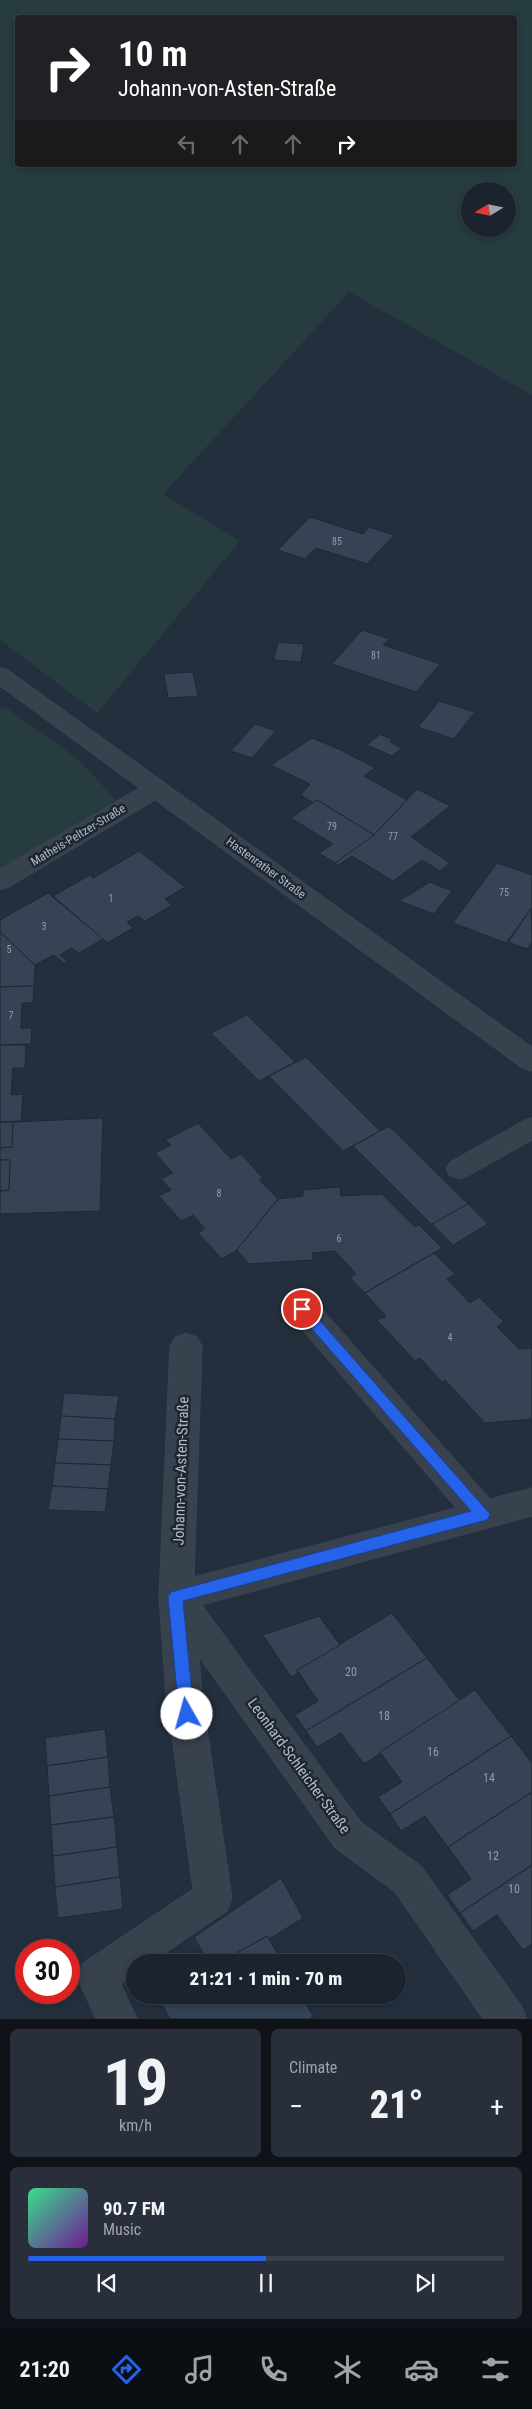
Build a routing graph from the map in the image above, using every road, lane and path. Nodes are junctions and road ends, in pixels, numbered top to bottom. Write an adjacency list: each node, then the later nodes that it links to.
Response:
1 (0, 675): 2 (street, Hastenrather Straße)
2 (155, 789): 3 (street, Matheis-Peltzer-Straße); 4 (street, Hastenrather Straße)
3 (0, 881)
4 (532, 1061)
5 (532, 1128): 6 (lane)
6 (459, 1169)
7 (302, 1309): 10 (street)
8 (186, 1346): 11 (street, Johann-von-Asten-Straße)
9 (532, 1502): 10 (street)
10 (483, 1514): 11 (street)
11 (176, 1597): 12 (street, Johann-von-Asten-Straße); 13 (street, Leonhard-Schleicher-Straße)
12 (118, 2019)
13 (508, 2019)

